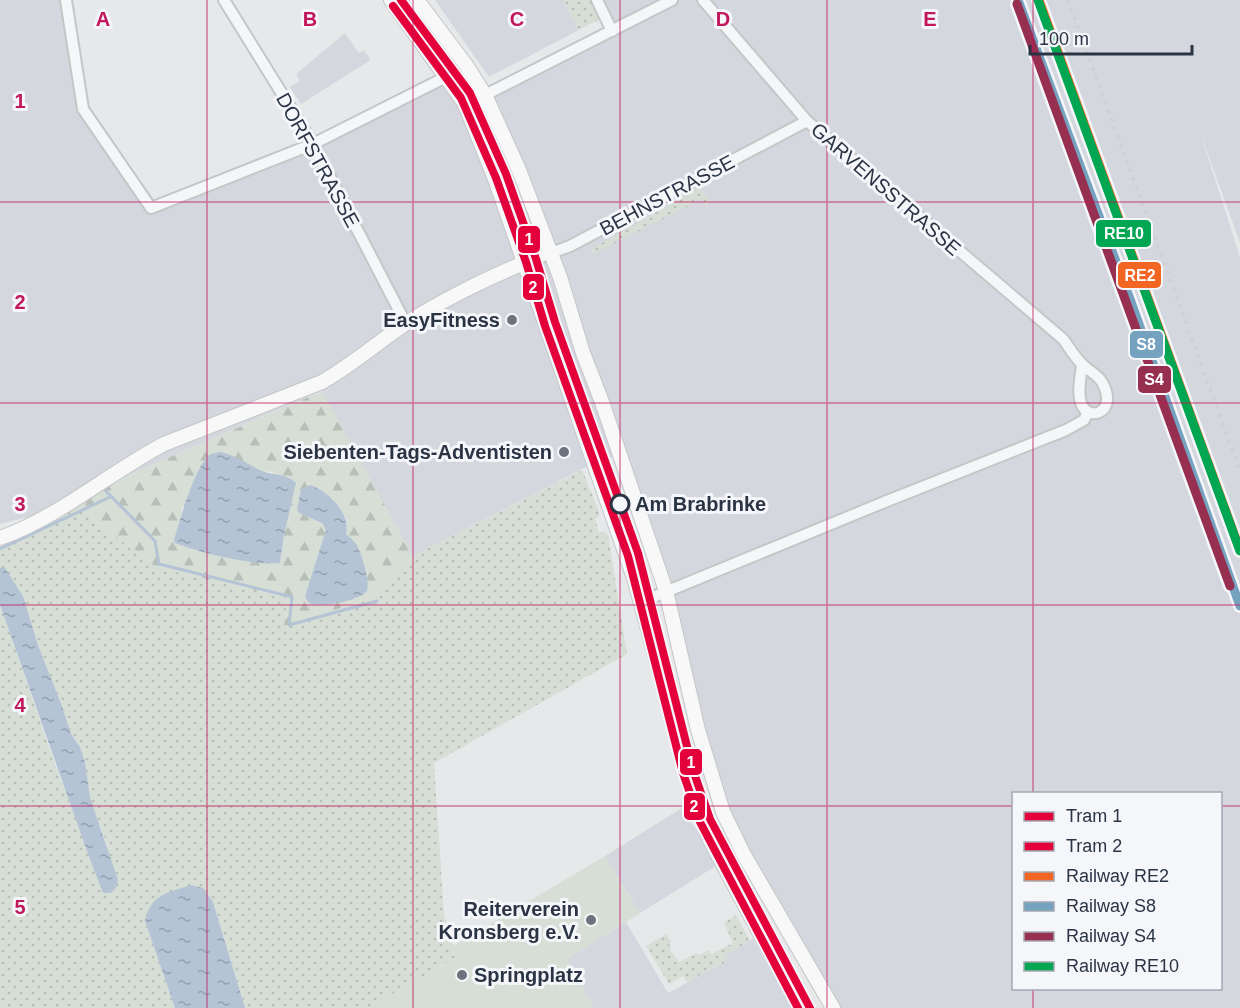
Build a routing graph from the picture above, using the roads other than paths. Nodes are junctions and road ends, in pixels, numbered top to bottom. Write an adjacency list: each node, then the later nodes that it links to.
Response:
1 (66, 0): 12 (street)
2 (224, 0): 12 (street, DORFSTRASSE)
3 (391, 0): 9 (main road)
4 (417, 0): 10 (main road)
5 (597, 0): 8 (street)
6 (672, 0): 8 (street)
7 (703, 0): 11 (street, GARVENSSTRASSE)
8 (612, 31): 10 (street)
9 (446, 77): 12 (street); 14 (main road)
10 (485, 95): 13 (main road)
11 (807, 122): 13 (street, BEHNSTRASSE); 16 (street, GARVENSSTRASSE)
12 (313, 144): 15 (street, DORFSTRASSE)
13 (550, 253): 14 (street, BEHNSTRASSE); 19 (main road)
14 (524, 263): 15 (main road); 20 (main road)
15 (406, 324): 18 (main road)
16 (1082, 365): 17 (street); 17 (street, GARVENSSTRASSE)
17 (1088, 412): 19 (street)
18 (0, 538)
19 (666, 591): 20 (street); 22 (main road)
20 (641, 602): 21 (main road)
21 (800, 1008)
22 (833, 1008)

